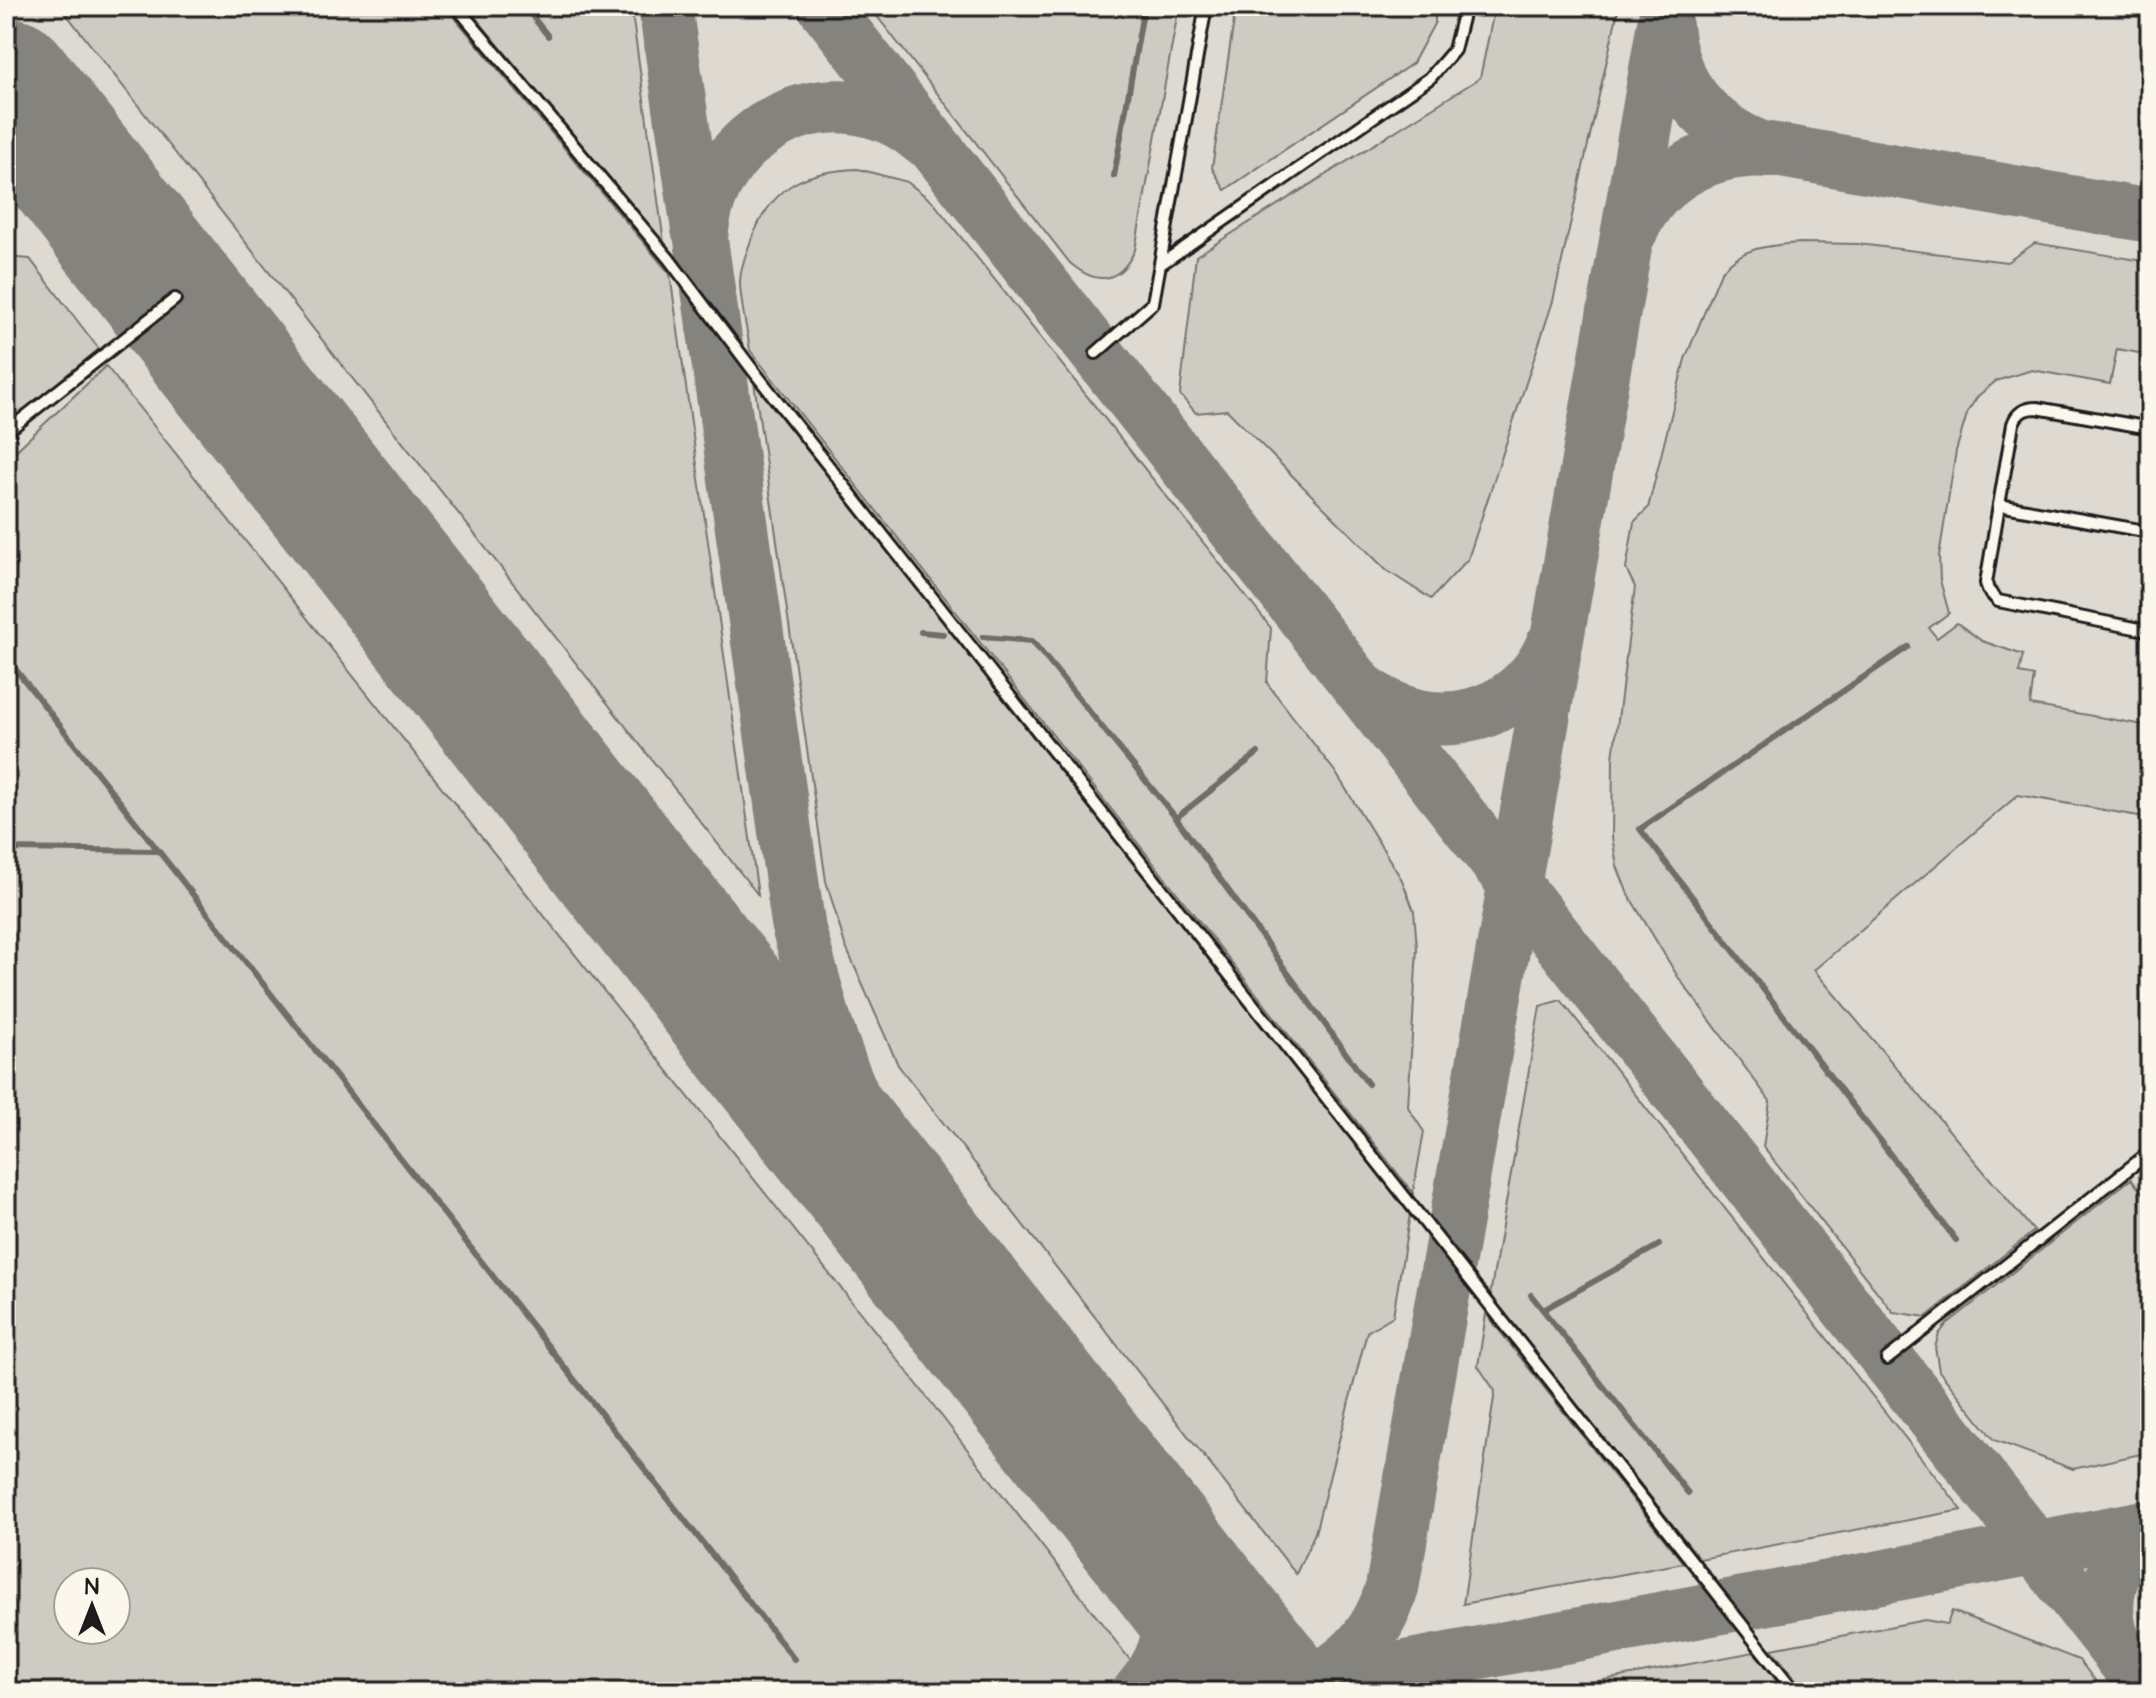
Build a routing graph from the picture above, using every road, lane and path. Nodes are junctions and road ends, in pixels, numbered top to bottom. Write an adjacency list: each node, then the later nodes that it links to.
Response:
1 (456, 6): 14 (lane)
2 (1206, 6): 4 (lane)
3 (1465, 6): 4 (lane)
4 (1161, 264): 6 (lane)
5 (175, 299): 8 (lane)
6 (1096, 353)
7 (2150, 428): 9 (lane)
8 (6, 432)
9 (1999, 505): 10 (lane); 11 (lane)
10 (2150, 532)
11 (2150, 631)
12 (2150, 1152): 13 (lane)
13 (1887, 1359)
14 (1795, 1692)

